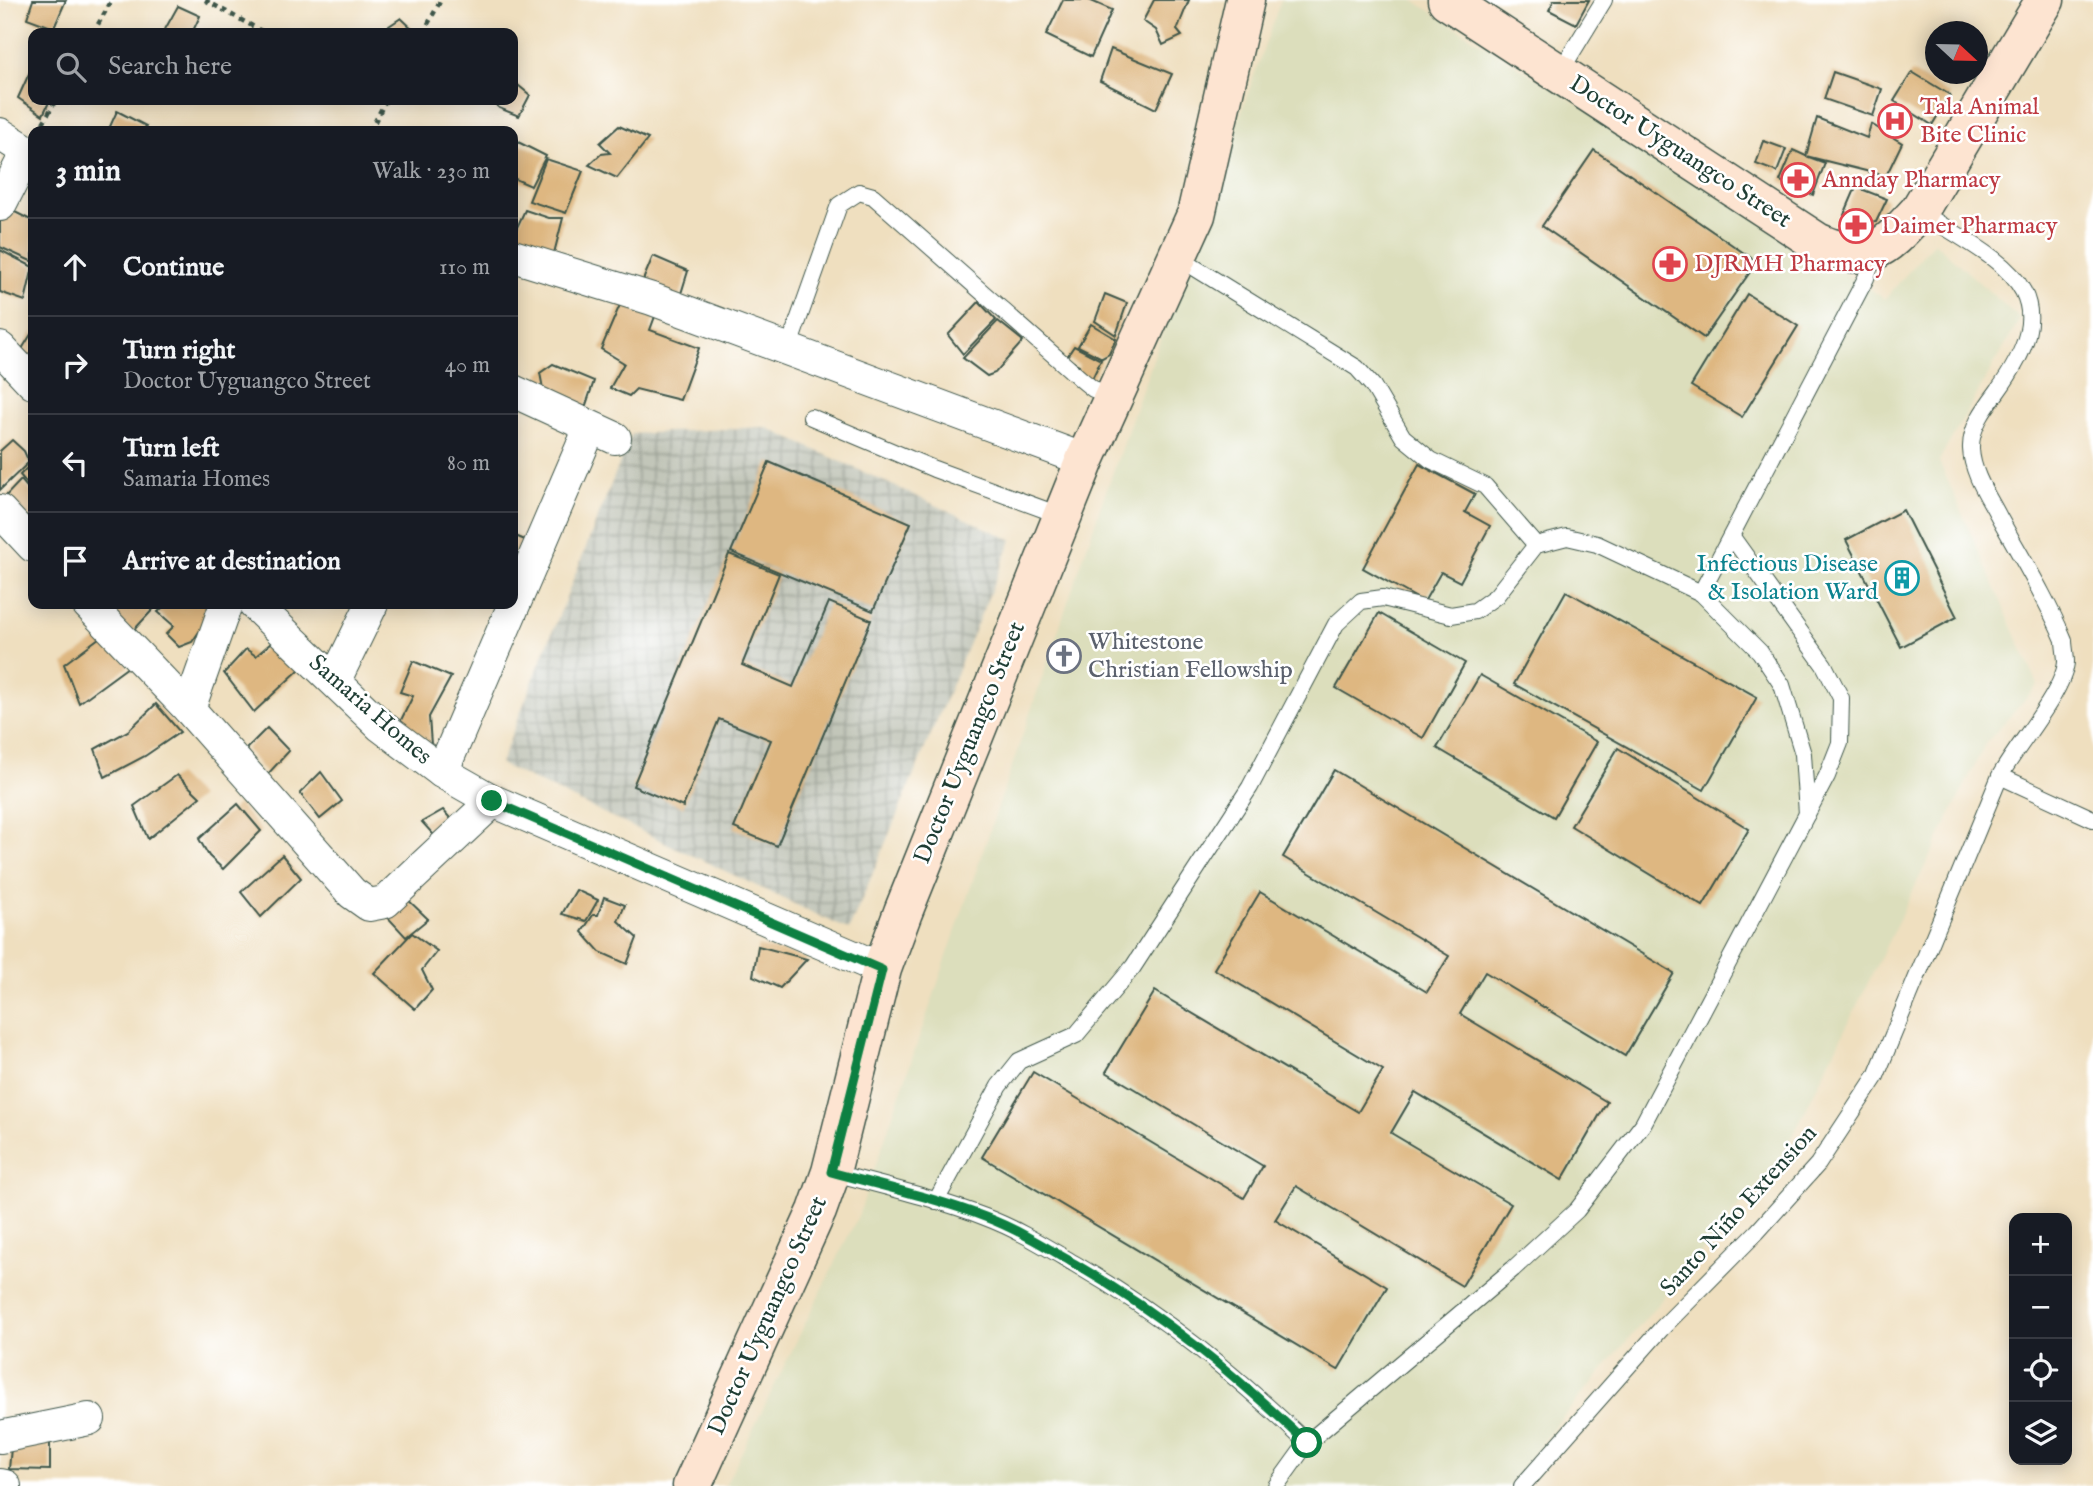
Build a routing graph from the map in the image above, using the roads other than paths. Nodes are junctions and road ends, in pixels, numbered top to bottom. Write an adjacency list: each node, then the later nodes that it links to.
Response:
1 (1245, 0): 13 (main road, Doctor Uyguangco Street)
2 (1447, 0): 5 (main road, Doctor Uyguangco Street)
3 (1604, 0): 5 (lane)
4 (2045, 0): 10 (main road)
5 (1560, 72): 11 (main road, Doctor Uyguangco Street)
6 (0, 134): 7 (street)
7 (28, 144)
8 (28, 155): 9 (street)
9 (0, 205)
10 (1919, 211): 11 (main road); 34 (lane, Santo Niño Extension)
11 (1875, 251): 23 (lane)
12 (518, 258): 15 (street)
13 (1179, 258): 18 (main road, Doctor Uyguangco Street); 25 (lane)
14 (0, 348): 16 (street)
15 (788, 349): 18 (lane); 20 (street)
16 (28, 378)
17 (518, 393): 33 (street)
18 (1115, 396): 20 (main road, Doctor Uyguangco Street)
19 (811, 417): 22 (lane)
20 (1085, 460): 22 (main road, Doctor Uyguangco Street)
21 (0, 511): 24 (street)
22 (1062, 516): 38 (main road, Doctor Uyguangco Street)
23 (1732, 537): 26 (lane); 36 (lane)
24 (28, 541)
25 (1536, 545): 26 (lane); 40 (lane)
26 (1700, 593): 36 (lane)
27 (93, 609): 32 (street)
28 (224, 609): 32 (street)
29 (259, 609): 31 (street, Samaria Homes)
30 (370, 609): 31 (street)
31 (335, 680): 33 (street, Samaria Homes)
32 (189, 709): 35 (street)
33 (442, 772): 35 (street, Samaria Homes)
34 (2000, 776): 37 (lane); 46 (lane, Santo Niño Extension)
35 (492, 801): 38 (street, Samaria Homes)
36 (1807, 814): 43 (lane)
37 (2093, 818)
38 (882, 970): 39 (main road, Doctor Uyguangco Street)
39 (831, 1172): 40 (lane); 44 (main road, Doctor Uyguangco Street)
40 (936, 1201): 43 (lane)
41 (89, 1419): 42 (street)
42 (0, 1437)
43 (1307, 1443): 45 (lane)
44 (692, 1486)
45 (1276, 1486)
46 (1522, 1486)

